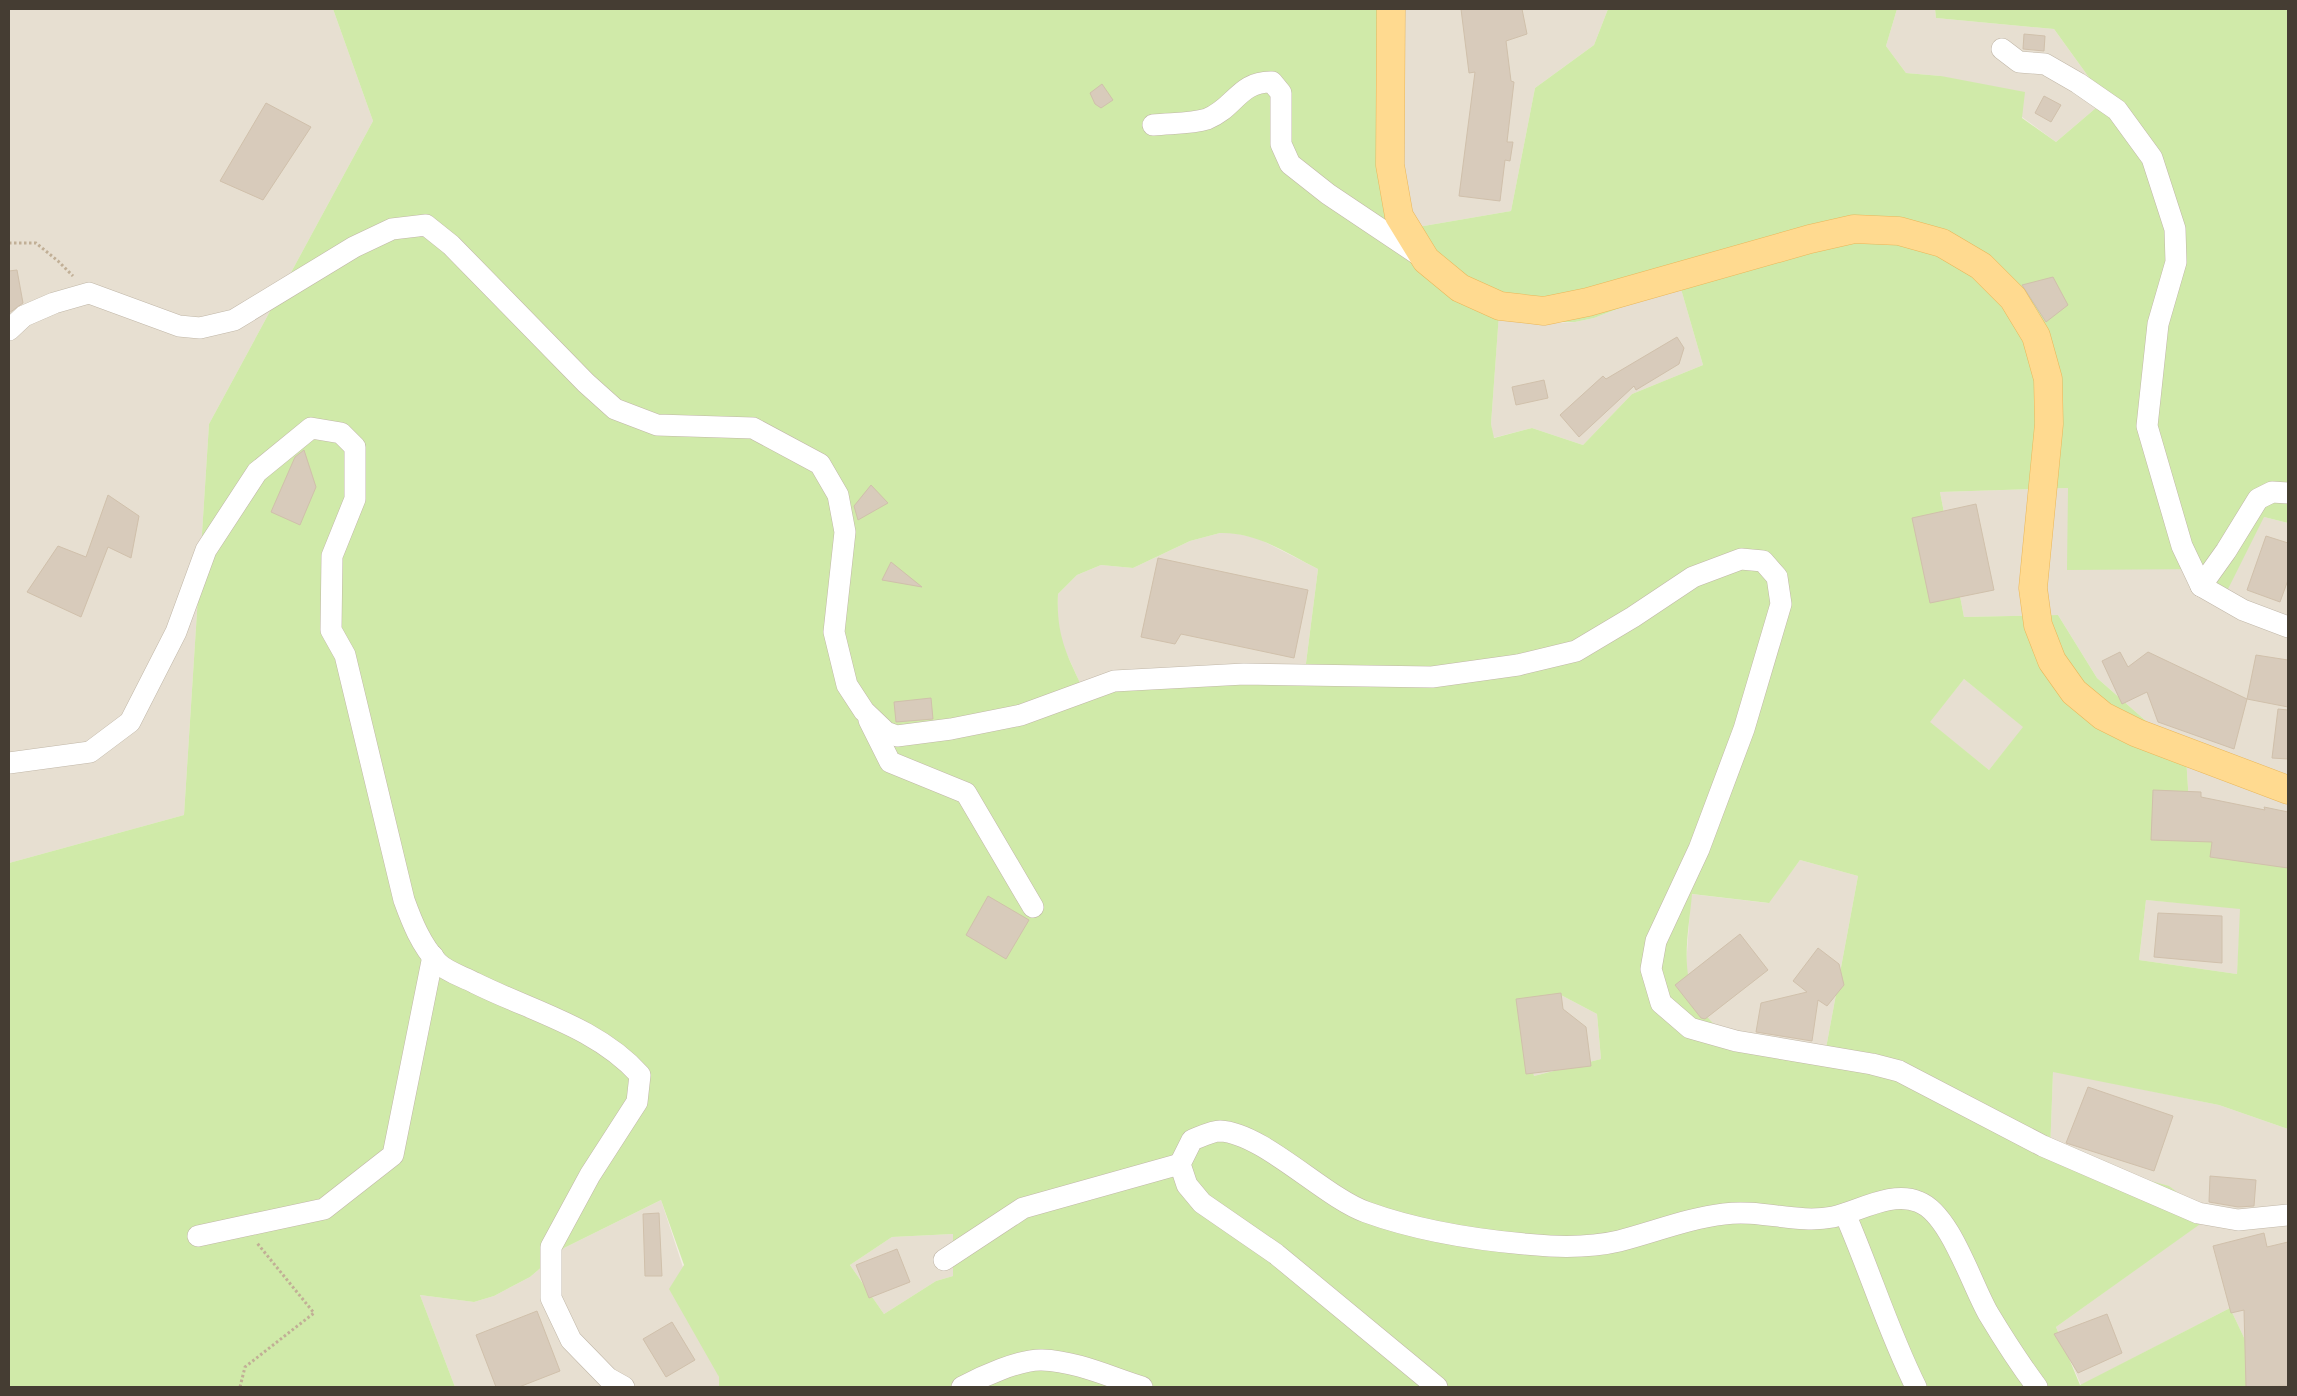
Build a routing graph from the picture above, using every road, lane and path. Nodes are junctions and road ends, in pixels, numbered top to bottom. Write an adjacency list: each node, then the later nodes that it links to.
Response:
1 (1391, 9): 5 (main road)
2 (2002, 49): 9 (street)
3 (1153, 125): 5 (street)
4 (9, 243): 6 (path)
5 (1426, 260): 13 (main road)
6 (89, 293): 7 (street); 11 (street)
7 (9, 330)
8 (2288, 493): 9 (street)
9 (2201, 586): 10 (street)
10 (2288, 627)
11 (864, 711): 14 (street); 18 (street)
12 (9, 763): 15 (street)
13 (2288, 790)
14 (1033, 907)
15 (433, 956): 19 (street); 23 (street)
16 (1180, 1164): 17 (street); 21 (street); 26 (street)
17 (1845, 1214): 27 (street); 28 (street)
18 (2288, 1215)
19 (244, 1227): 20 (street); 22 (path)
20 (198, 1236)
21 (944, 1260)
22 (240, 1387)
23 (624, 1387)
24 (962, 1387): 25 (street)
25 (1142, 1387)
26 (1437, 1387)
27 (1916, 1387)
28 (2037, 1387)

